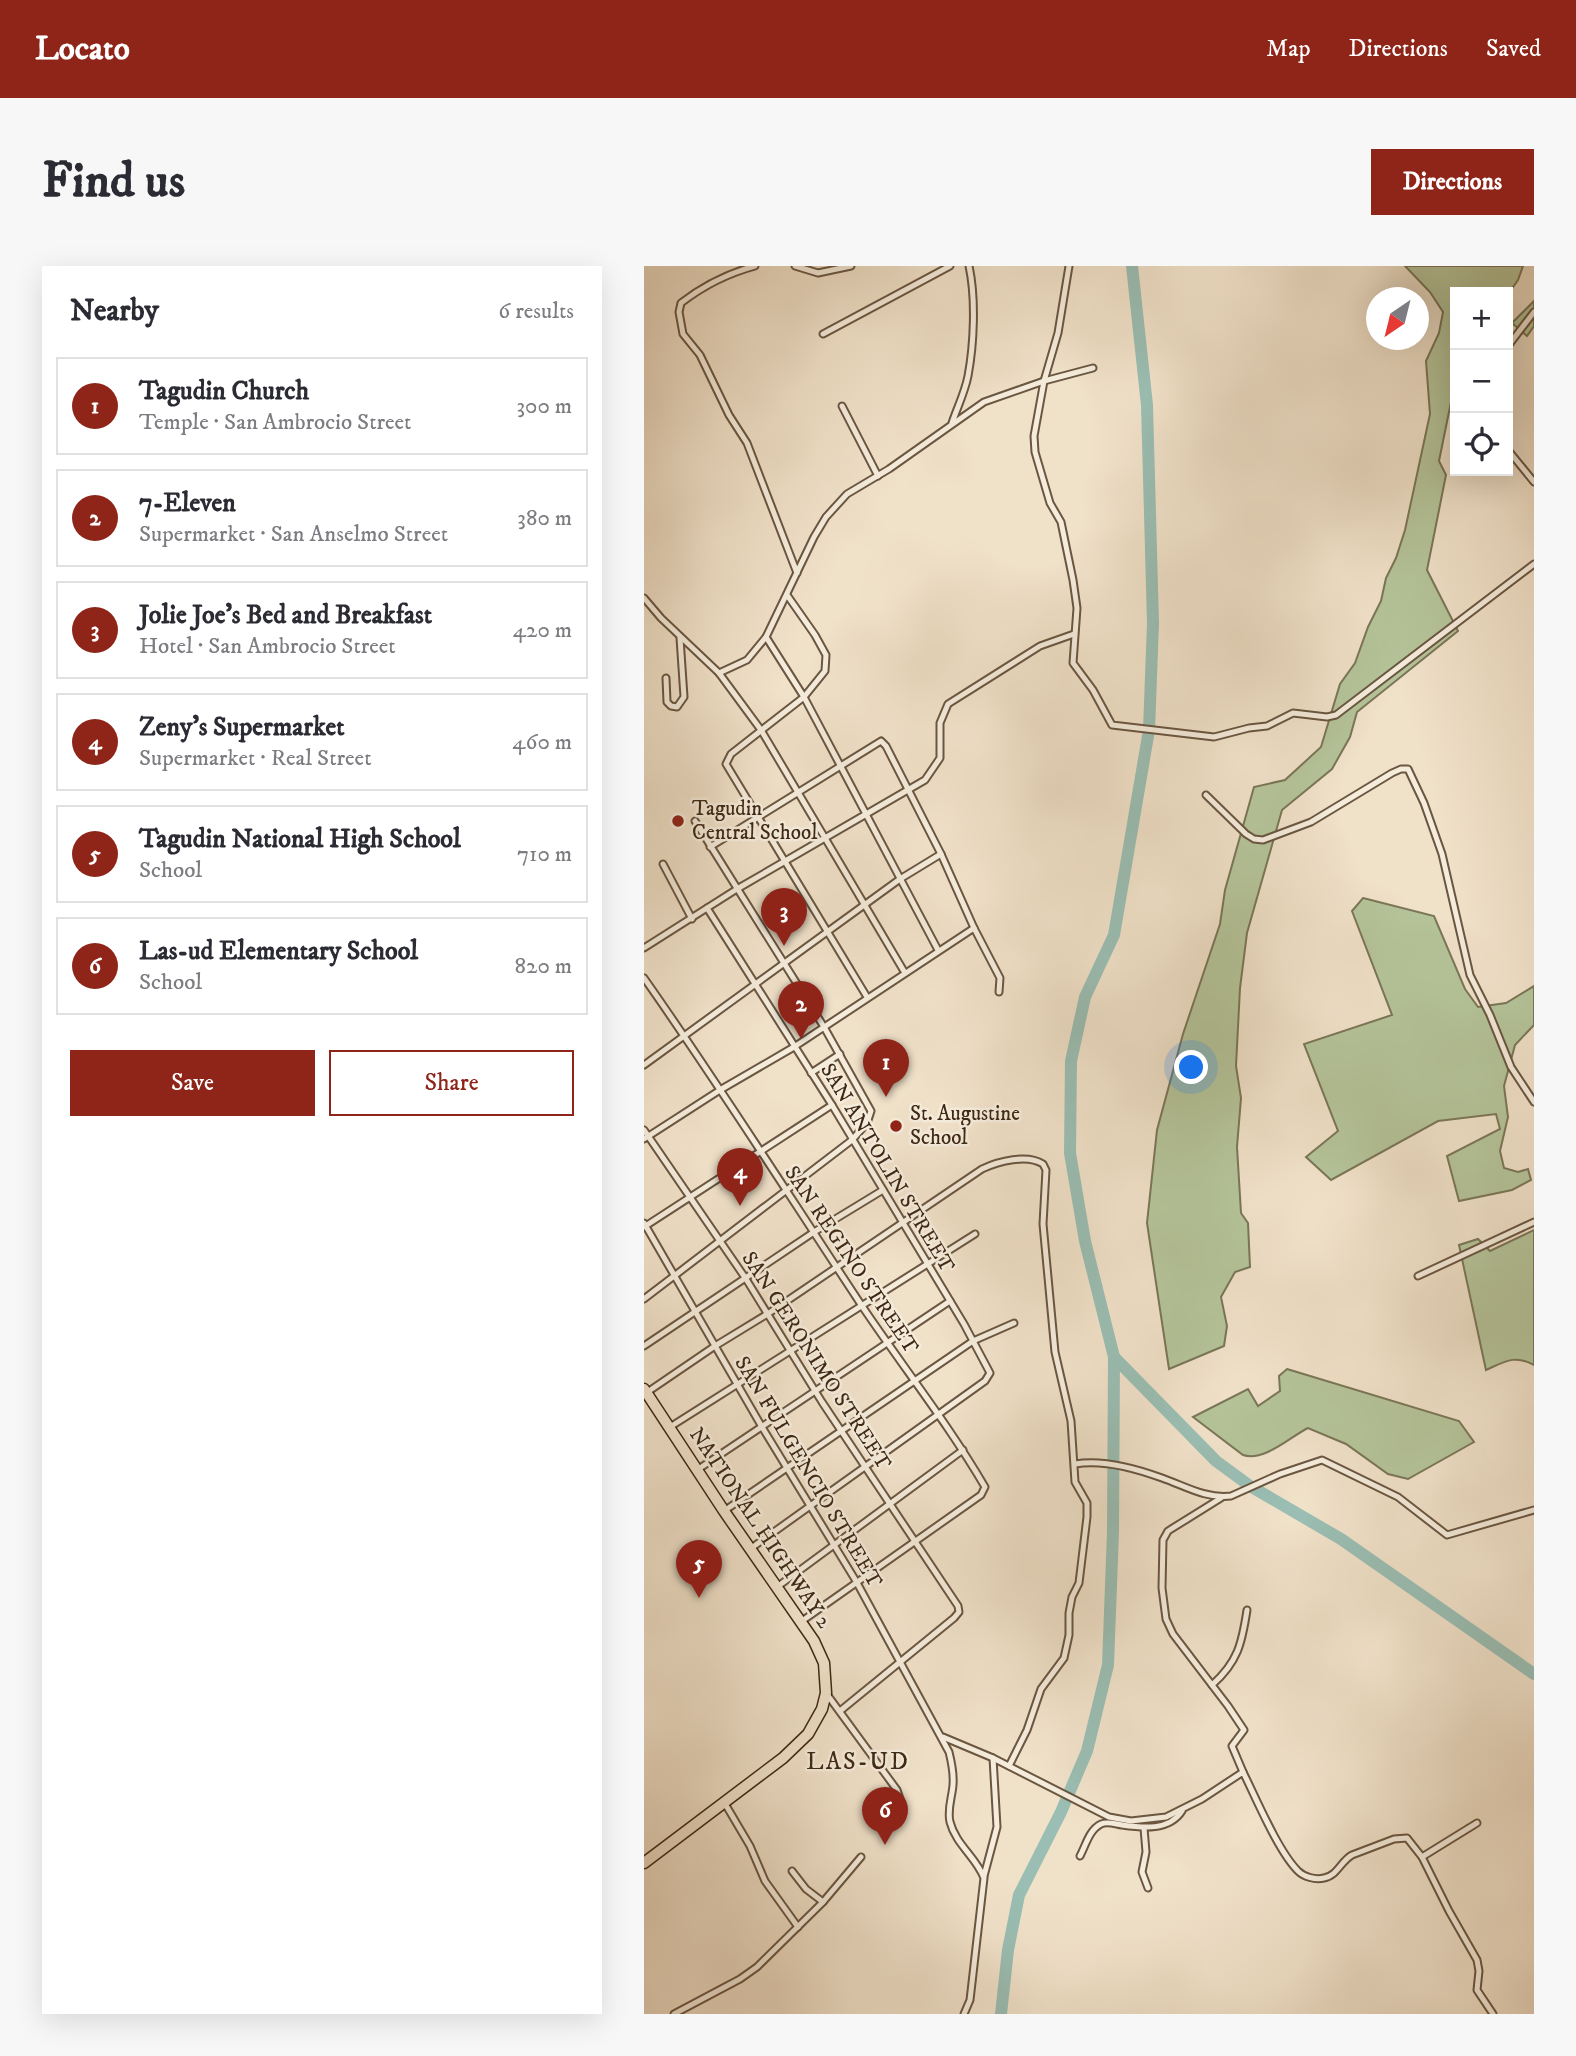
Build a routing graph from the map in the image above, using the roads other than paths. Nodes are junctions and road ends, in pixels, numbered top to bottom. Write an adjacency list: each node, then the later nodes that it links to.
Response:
1 (755, 266): 18 (street)
2 (795, 266): 3 (street)
3 (851, 266)
4 (950, 266): 8 (street)
5 (969, 266): 13 (street)
6 (1069, 266): 11 (street)
7 (1534, 312): 9 (street)
8 (823, 334)
9 (1513, 339)
10 (1093, 368): 11 (street)
11 (1044, 381): 13 (street); 21 (street)
12 (842, 406): 15 (street)
13 (952, 424): 15 (street)
14 (1513, 456): 16 (street)
15 (878, 476): 18 (street)
16 (1534, 482)
17 (1534, 565): 21 (street)
18 (798, 573): 19 (street)
19 (787, 595): 22 (street); 26 (street)
20 (644, 598): 23 (street)
21 (1074, 634): 29 (street)
22 (766, 637): 24 (street); 26 (street)
23 (681, 638): 24 (street); 25 (street)
24 (719, 673): 27 (street)
25 (666, 678)
26 (804, 696): 27 (street); 28 (street)
27 (761, 730): 30 (street); 33 (street)
28 (841, 764): 29 (street); 30 (street); 32 (street)
29 (909, 790): 32 (street); 37 (street)
30 (798, 791): 33 (street); 35 (street)
31 (1206, 795): 62 (street)
32 (867, 815): 35 (street); 40 (street)
33 (757, 817): 36 (street); 38 (street)
34 (695, 821): 36 (street)
35 (825, 837): 38 (street); 42 (street)
36 (710, 847): 41 (street)
37 (941, 854): 40 (street); 45 (street)
38 (784, 862): 41 (street); 46 (street)
39 (663, 864): 44 (street)
40 (900, 879): 42 (street); 48 (street)
41 (737, 889): 43 (street); 49 (street)
42 (865, 906): 46 (street); 50 (street)
43 (708, 908): 44 (street); 52 (street, SAN ANTOLIN STREET)
44 (692, 919): 47 (street)
45 (974, 928): 48 (street); 53 (street)
46 (827, 934): 49 (street); 54 (street)
47 (644, 947)
48 (938, 950): 50 (street)
49 (785, 964): 52 (street); 55 (street)
50 (905, 973): 54 (street)
51 (644, 978): 56 (street, SAN REGINO STREET)
52 (755, 986): 56 (street); 57 (street, SAN ANTOLIN STREET)
53 (999, 992)
54 (867, 998): 55 (street)
55 (824, 1027): 57 (street); 58 (street)
56 (685, 1037): 59 (street); 61 (street, SAN REGINO STREET)
57 (794, 1047): 60 (street, SAN ANTOLIN STREET); 61 (street)
58 (840, 1054): 60 (street); 65 (street)
59 (644, 1065)
60 (811, 1073): 63 (street, SAN ANTOLIN STREET)
61 (720, 1090): 64 (street); 66 (street, SAN REGINO STREET)
62 (1534, 1102)
63 (832, 1105): 65 (street, SAN ANTOLIN STREET); 66 (street)
64 (645, 1135): 69 (street, SAN GERONIMO STREET)
65 (852, 1140): 67 (street); 68 (street, SAN ANTOLIN STREET)
66 (760, 1152): 67 (street, SAN REGINO STREET); 69 (street)
67 (786, 1189): 73 (street, SAN REGINO STREET); 75 (street)
68 (883, 1190): 70 (street, SAN ANTOLIN STREET); 73 (street)
69 (689, 1198): 72 (street); 75 (street, SAN GERONIMO STREET)
70 (902, 1221): 76 (street, SAN ANTOLIN STREET); 77 (street); 101 (street)
71 (1534, 1223): 79 (street)
72 (645, 1225): 78 (street, SAN FULGENCIO STREET)
73 (814, 1232): 77 (street, SAN REGINO STREET); 80 (street)
74 (975, 1234): 76 (street)
75 (718, 1241): 78 (street); 80 (street, SAN GERONIMO STREET)
76 (927, 1264): 82 (street, SAN ANTOLIN STREET); 83 (street)
77 (836, 1266): 83 (street, SAN REGINO STREET); 85 (street)
78 (674, 1276): 81 (street); 84 (street, SAN FULGENCIO STREET)
79 (1418, 1276)
80 (746, 1279): 84 (street); 85 (street, SAN GERONIMO STREET)
81 (644, 1299)
82 (950, 1301): 87 (street, SAN ANTOLIN STREET); 88 (street)
83 (862, 1306): 88 (street, SAN REGINO STREET); 91 (street)
84 (694, 1311): 89 (street); 90 (street, SAN FULGENCIO STREET)
85 (769, 1313): 90 (street); 91 (street, SAN GERONIMO STREET)
86 (1014, 1323): 87 (street)
87 (973, 1342): 92 (street); 96 (street, SAN ANTOLIN STREET)
88 (887, 1343): 92 (street, SAN REGINO STREET); 94 (street)
89 (644, 1346)
90 (715, 1346): 93 (street, SAN FULGENCIO STREET); 95 (street)
91 (791, 1351): 93 (street); 94 (street, SAN GERONIMO STREET)
92 (914, 1382): 96 (street, SAN REGINO STREET); 99 (street)
93 (737, 1385): 97 (street); 98 (street, SAN FULGENCIO STREET)
94 (815, 1390): 98 (street); 99 (street, SAN GERONIMO STREET)
95 (645, 1391): 97 (highway, NATIONAL HIGHWAY 2)
96 (936, 1415): 100 (street, SAN REGINO STREET); 102 (street)
97 (668, 1427): 104 (highway, NATIONAL HIGHWAY 2)
98 (762, 1427): 103 (street, SAN FULGENCIO STREET); 104 (street)
99 (842, 1431): 102 (street, SAN GERONIMO STREET); 103 (street)
100 (963, 1450): 106 (street); 110 (street, SAN REGINO STREET)
101 (1075, 1464): 105 (street); 123 (street)
102 (866, 1467): 106 (street, SAN GERONIMO STREET); 107 (street)
103 (787, 1468): 107 (street, SAN FULGENCIO STREET); 109 (street)
104 (697, 1470): 109 (highway, NATIONAL HIGHWAY 2)
105 (1222, 1497): 108 (street); 118 (street)
106 (890, 1503): 110 (street, SAN GERONIMO STREET); 111 (street)
107 (810, 1506): 111 (street, SAN FULGENCIO STREET); 112 (street)
108 (1534, 1510)
109 (724, 1511): 112 (highway, NATIONAL HIGHWAY 2)
110 (914, 1540): 113 (street); 117 (street, SAN GERONIMO STREET)
111 (834, 1545): 113 (street, SAN FULGENCIO STREET); 114 (street)
112 (750, 1549): 114 (highway, NATIONAL HIGHWAY 2)
113 (856, 1581): 116 (street); 117 (street, SAN FULGENCIO STREET)
114 (777, 1587): 116 (highway, NATIONAL HIGHWAY 2)
115 (1247, 1609): 118 (street)
116 (802, 1621): 119 (highway, NATIONAL HIGHWAY 2)
117 (900, 1661): 120 (street); 121 (street, SAN FULGENCIO STREET)
118 (1212, 1685): 124 (street)
119 (826, 1693): 120 (street); 125 (highway, NATIONAL HIGHWAY 2)
120 (840, 1711): 127 (street)
121 (943, 1737): 122 (street); 135 (street, SAN FULGENCIO STREET)
122 (993, 1758): 123 (street); 135 (street)
123 (1011, 1767): 126 (street)
124 (1243, 1772): 126 (street); 132 (street)
125 (724, 1802): 133 (highway, NATIONAL HIGHWAY 2); 138 (street)
126 (1184, 1809): 129 (street)
127 (892, 1821)
128 (1477, 1823): 132 (street)
129 (1144, 1828): 130 (street); 136 (street)
130 (1080, 1856)
131 (861, 1857): 137 (street)
132 (1422, 1857): 141 (street)
133 (644, 1863)
134 (792, 1871): 137 (street)
135 (984, 1878): 140 (street)
136 (1149, 1888)
137 (822, 1902): 138 (street)
138 (798, 1927): 139 (street)
139 (674, 2014)
140 (964, 2014)
141 (1493, 2014)

